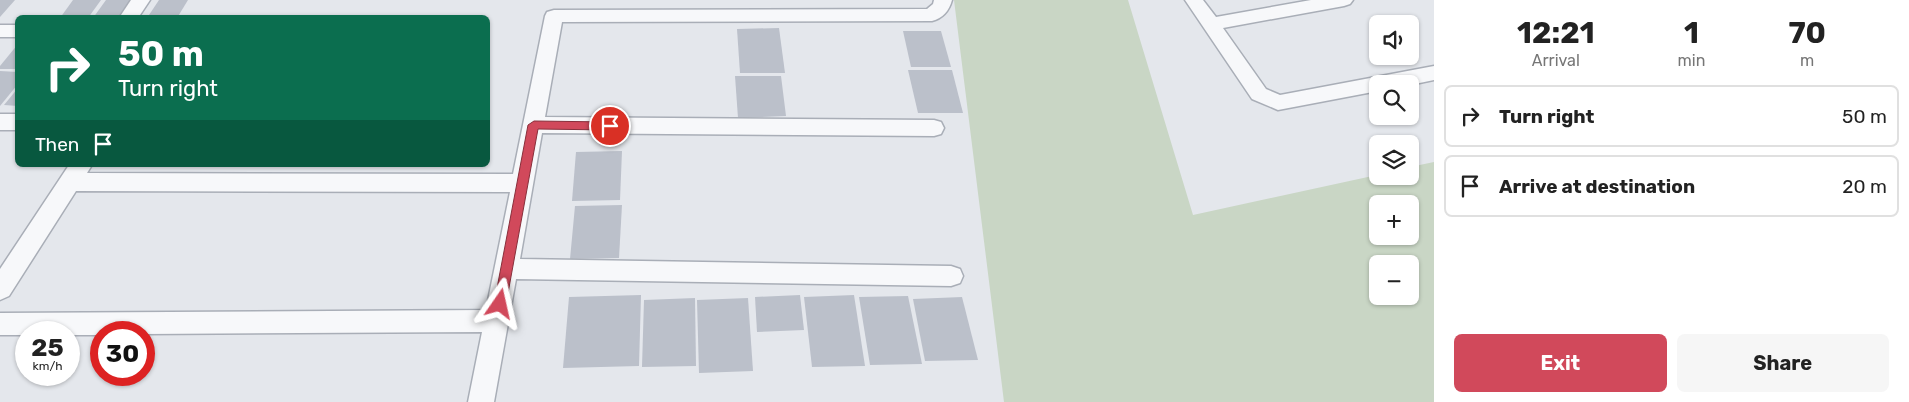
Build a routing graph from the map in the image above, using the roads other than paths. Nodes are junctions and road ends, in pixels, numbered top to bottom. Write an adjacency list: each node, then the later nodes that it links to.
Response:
1 (141, 0): 5 (street)
2 (942, 0): 14 (street)
3 (1194, 0): 6 (street)
4 (1344, 0): 6 (street)
5 (130, 15)
6 (1212, 24): 11 (street)
7 (0, 31): 8 (street)
8 (15, 31)
9 (1434, 73): 10 (street)
10 (1419, 76)
11 (1369, 86)
12 (0, 122): 13 (street)
13 (15, 122)
14 (534, 125): 15 (street); 17 (street)
15 (934, 128)
16 (76, 174): 17 (street); 20 (street)
17 (523, 183): 18 (street)
18 (506, 269): 19 (street); 21 (street)
19 (951, 276)
20 (0, 289)
21 (497, 321): 22 (street); 23 (street)
22 (0, 324)
23 (481, 402)

